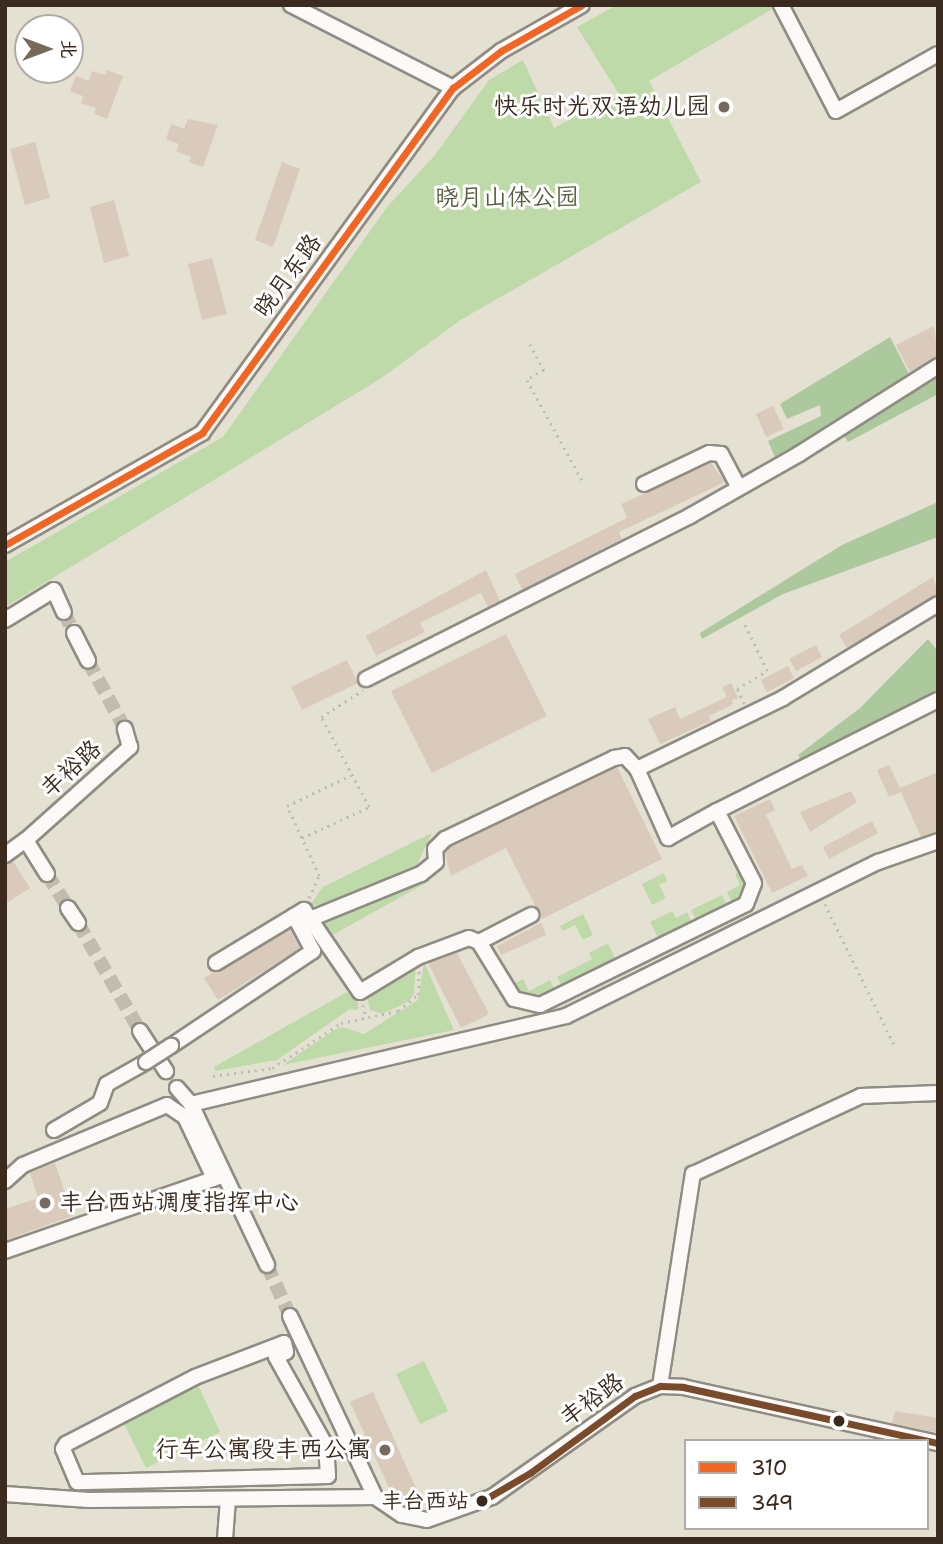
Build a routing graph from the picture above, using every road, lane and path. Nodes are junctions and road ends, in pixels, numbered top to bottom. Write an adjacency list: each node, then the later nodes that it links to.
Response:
1 (291, 5): 6 (street)
2 (582, 5): 4 (street, 晓月东路)
3 (781, 5): 5 (street)
4 (566, 9): 6 (street, 晓月东路)
5 (938, 54)
6 (453, 88): 12 (street, 晓月东路)
7 (530, 344): 9 (path)
8 (938, 366): 11 (street)
9 (583, 482)
10 (644, 484): 11 (street)
11 (739, 488): 19 (street)
12 (5, 545)
13 (938, 604): 22 (street)
14 (64, 612): 15 (street)
15 (5, 620)
16 (744, 623): 22 (path)
17 (74, 633): 18 (street)
18 (88, 661)
19 (379, 672): 20 (street); 25 (path)
20 (366, 679)
21 (938, 700): 26 (street)
22 (750, 716): 24 (street)
23 (125, 729): 28 (street, 丰裕路)
24 (637, 769): 26 (street); 34 (street)
25 (351, 775): 27 (path); 27 (path)
26 (717, 811): 37 (street)
27 (302, 838): 34 (path)
28 (26, 840): 30 (street); 31 (street)
29 (938, 841): 32 (street)
30 (5, 855)
31 (47, 874)
32 (819, 891): 41 (path); 46 (street)
33 (68, 908): 36 (street)
34 (302, 915): 38 (street); 39 (street); 47 (street, bridge)
35 (531, 915): 37 (street)
36 (78, 923)
37 (479, 942): 38 (street)
38 (418, 957): 43 (path)
39 (216, 962)
40 (141, 1031): 42 (street)
41 (895, 1045)
42 (166, 1071)
43 (213, 1076)
44 (177, 1088): 46 (street)
45 (938, 1093): 53 (street)
46 (191, 1104): 48 (street)
47 (54, 1130)
48 (219, 1177): 49 (street); 50 (street); 51 (street)
49 (5, 1181)
50 (5, 1251)
51 (267, 1265)
52 (290, 1316): 54 (street)
53 (660, 1386): 55 (street, 丰裕路); 58 (street, 丰裕路)
54 (349, 1438): 56 (street); 58 (street)
55 (920, 1439)
56 (326, 1446): 56 (street)
57 (5, 1494): 59 (street)
58 (375, 1497): 59 (street)
59 (228, 1499): 60 (street)
60 (225, 1539)

